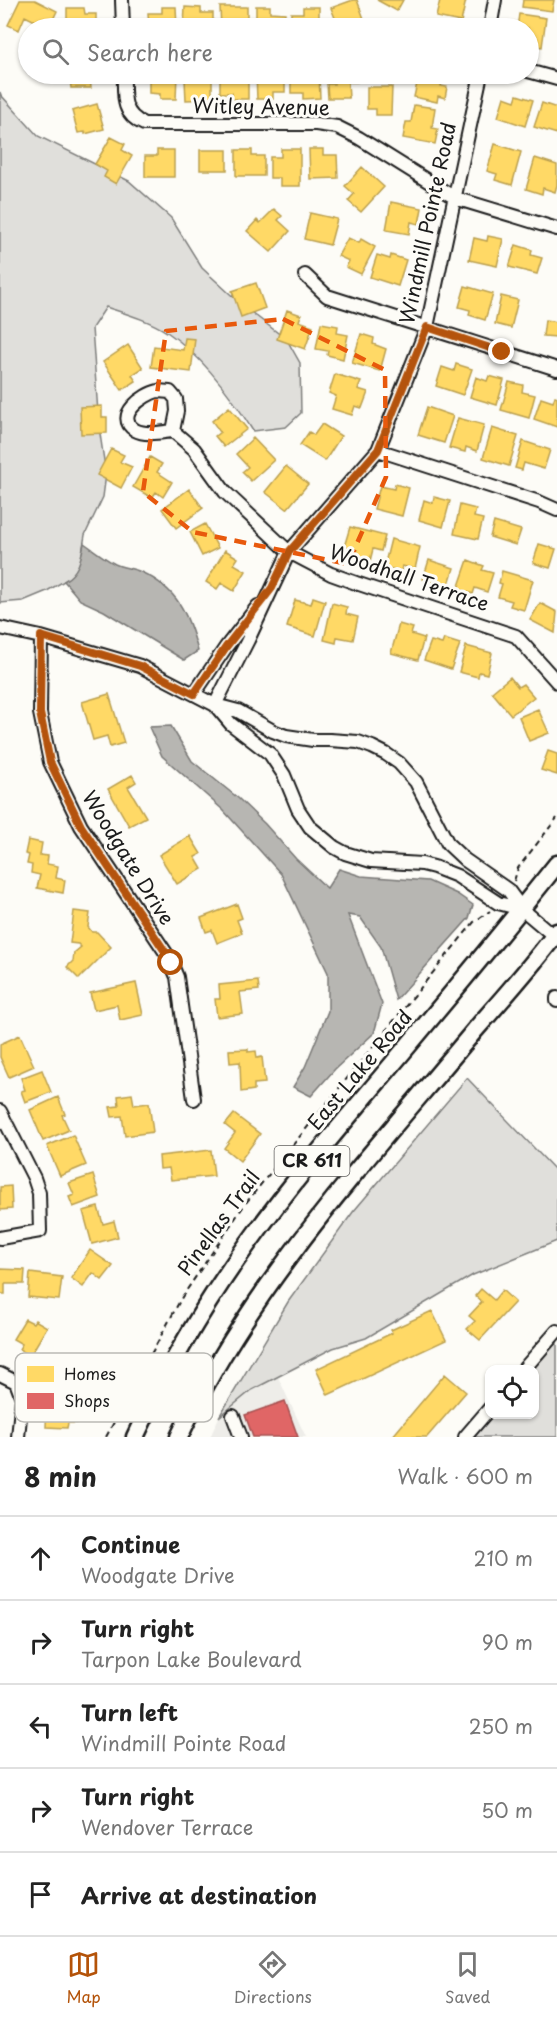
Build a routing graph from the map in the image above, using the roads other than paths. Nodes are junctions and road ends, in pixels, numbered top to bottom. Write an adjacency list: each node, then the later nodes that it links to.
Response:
1 (123, 0): 3 (street)
2 (495, 0): 4 (street)
3 (123, 18)
4 (492, 18)
5 (539, 74): 6 (street)
6 (557, 80)
7 (124, 84): 9 (street, Witley Avenue)
8 (479, 84): 9 (street, Windmill Pointe Road)
9 (455, 198): 10 (street, Witley Avenue); 12 (street, Windmill Pointe Road)
10 (557, 230)
11 (305, 275): 12 (street)
12 (427, 327): 13 (street); 15 (street, Windmill Pointe Road)
13 (557, 369)
14 (173, 431): 17 (street, Woodhall Terrace)
15 (378, 450): 16 (street); 17 (street, Windmill Pointe Road)
16 (557, 510)
17 (289, 552): 18 (street, Windmill Pointe Road); 21 (street, Woodhall Terrace)
18 (272, 588): 22 (street, Windmill Pointe Road); 23 (street, Windmill Pointe Road)
19 (0, 628): 20 (street)
20 (41, 636): 22 (street); 27 (street, Woodgate Drive)
21 (557, 682)
22 (194, 694): 23 (street)
23 (215, 705): 25 (street); 25 (street)
24 (557, 864): 25 (main road, East Lake Road / CR 611)
25 (522, 909): 26 (street); 31 (main road, East Lake Road / CR 611)
26 (556, 935): 33 (main road, CR 611)
27 (194, 1099)
28 (0, 1113): 29 (street)
29 (0, 1238)
30 (557, 1331): 32 (street)
31 (178, 1353)
32 (528, 1365)
33 (213, 1372)
34 (0, 1374): 35 (street)
35 (15, 1382)
36 (485, 1413): 45 (street)
37 (232, 1416): 44 (street)
38 (20, 1422): 41 (street)
39 (142, 1422): 42 (main road, East Lake Road / CR 611)
40 (186, 1422): 43 (main road, CR 611)
41 (18, 1437)
42 (135, 1437)
43 (179, 1437)
44 (241, 1437)
45 (465, 1437)

